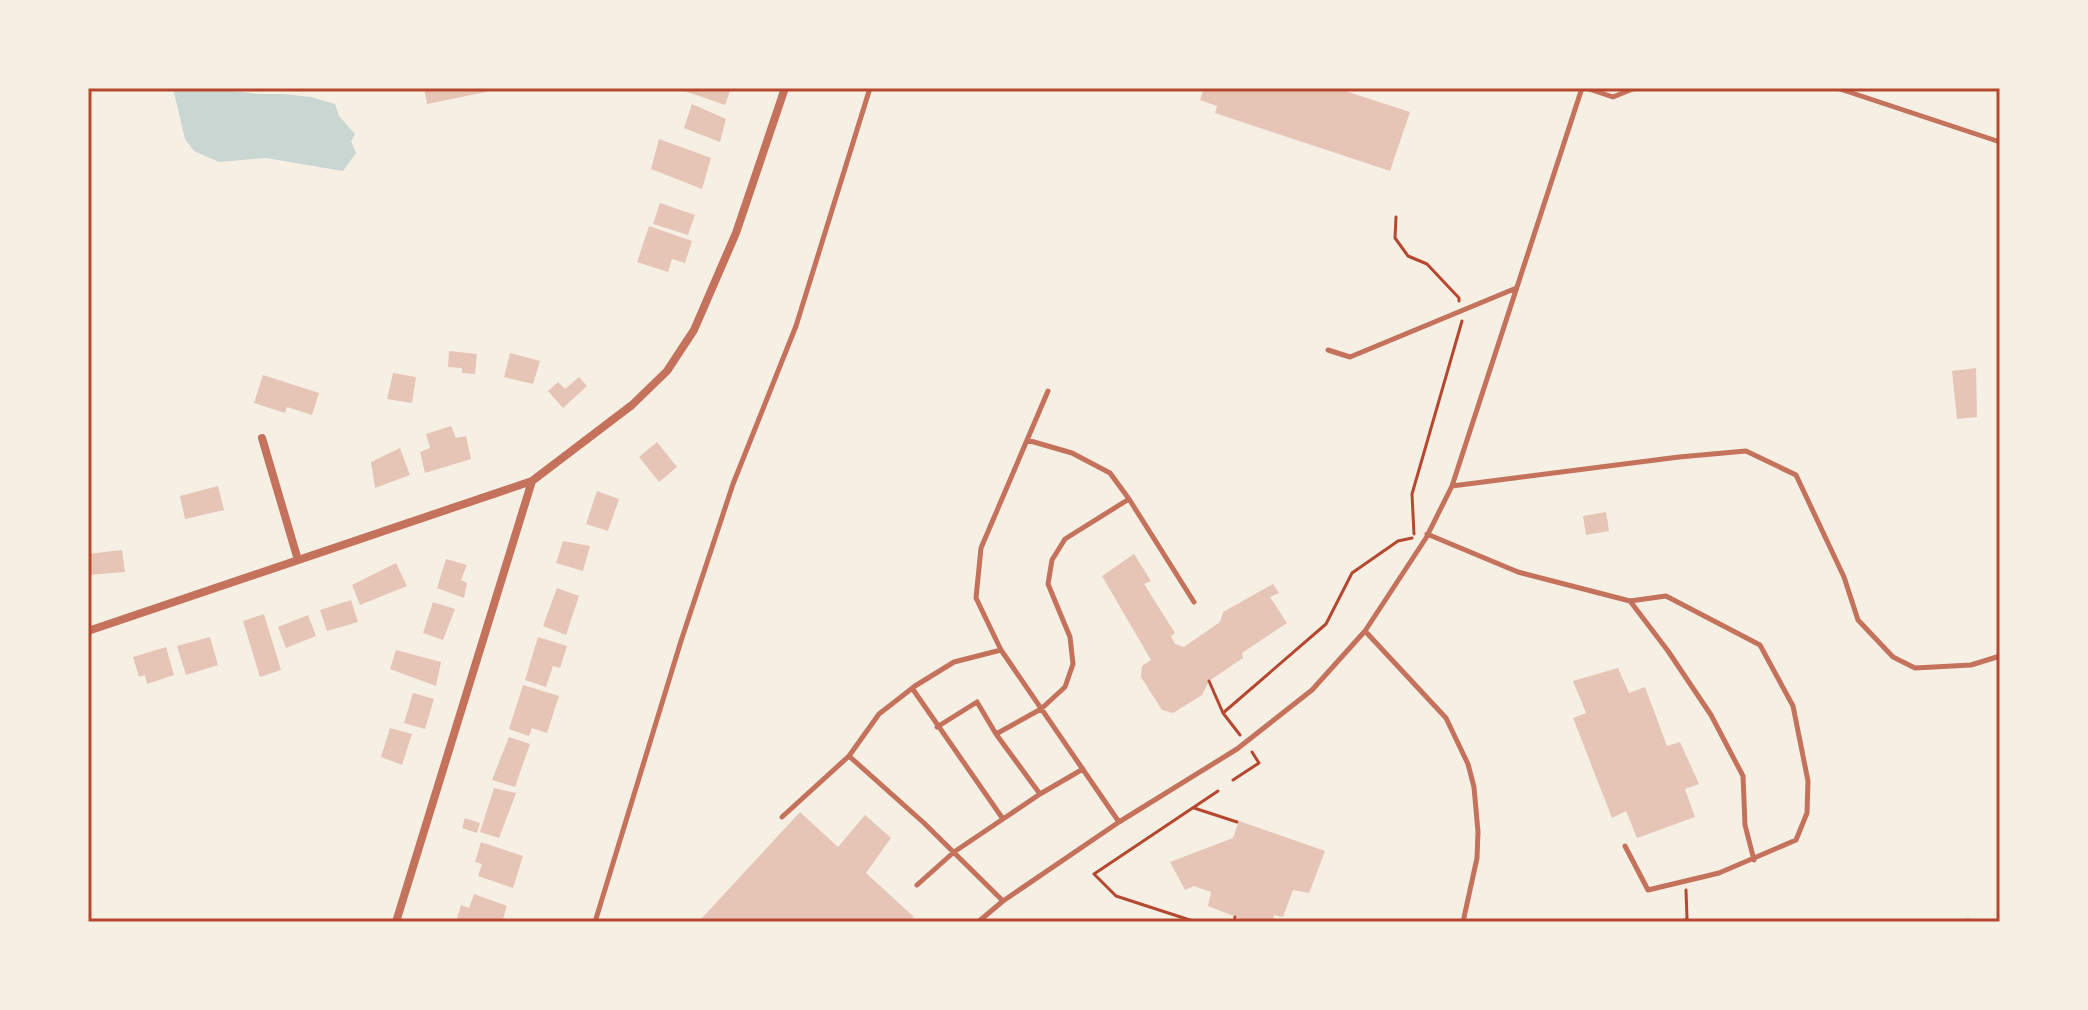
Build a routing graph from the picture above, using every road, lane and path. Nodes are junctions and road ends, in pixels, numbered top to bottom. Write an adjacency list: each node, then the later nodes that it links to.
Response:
1 (785, 88): 14 (street)
2 (870, 88): 50 (lane)
3 (1584, 88): 4 (lane); 8 (lane)
4 (1635, 88)
5 (1837, 88): 6 (lane)
6 (2000, 142)
7 (1396, 217): 9 (path)
8 (1515, 289): 9 (lane); 15 (lane)
9 (1461, 311): 10 (lane); 28 (path)
10 (1328, 350)
11 (1048, 391): 13 (lane)
12 (262, 438): 18 (street)
13 (1027, 440): 16 (lane); 23 (lane)
14 (532, 481): 18 (street); 49 (street)
15 (1452, 486): 17 (lane); 24 (lane)
16 (1129, 499): 20 (lane); 27 (lane)
17 (1427, 534): 19 (lane); 22 (lane)
18 (298, 560): 21 (street)
19 (1630, 601): 45 (lane); 45 (lane)
20 (1194, 602)
21 (88, 631)
22 (1365, 631): 41 (lane); 53 (lane)
23 (1001, 650): 26 (lane); 27 (lane)
24 (2000, 656)
25 (1209, 681): 28 (path)
26 (912, 688): 29 (lane); 33 (lane)
27 (1041, 709): 30 (lane); 34 (lane)
28 (1223, 713): 31 (path)
29 (937, 727): 30 (lane); 40 (lane)
30 (996, 734): 37 (lane)
31 (1240, 735)
32 (1252, 752): 35 (path)
33 (849, 756): 39 (lane); 44 (lane)
34 (1083, 769): 37 (lane); 41 (lane)
35 (1233, 780)
36 (1218, 791): 38 (path)
37 (1040, 794): 40 (lane)
38 (1194, 808): 42 (path); 52 (path)
39 (782, 817)
40 (1003, 819): 44 (lane)
41 (1119, 822): 48 (lane)
42 (1237, 822)
43 (1625, 846): 45 (lane)
44 (954, 852): 46 (lane); 48 (lane)
45 (1754, 860)
46 (917, 885)
47 (1686, 890): 54 (path)
48 (1003, 901): 51 (lane)
49 (396, 922)
50 (595, 922)
51 (978, 922)
52 (1196, 922)
53 (1463, 922)
54 (1684, 922)

